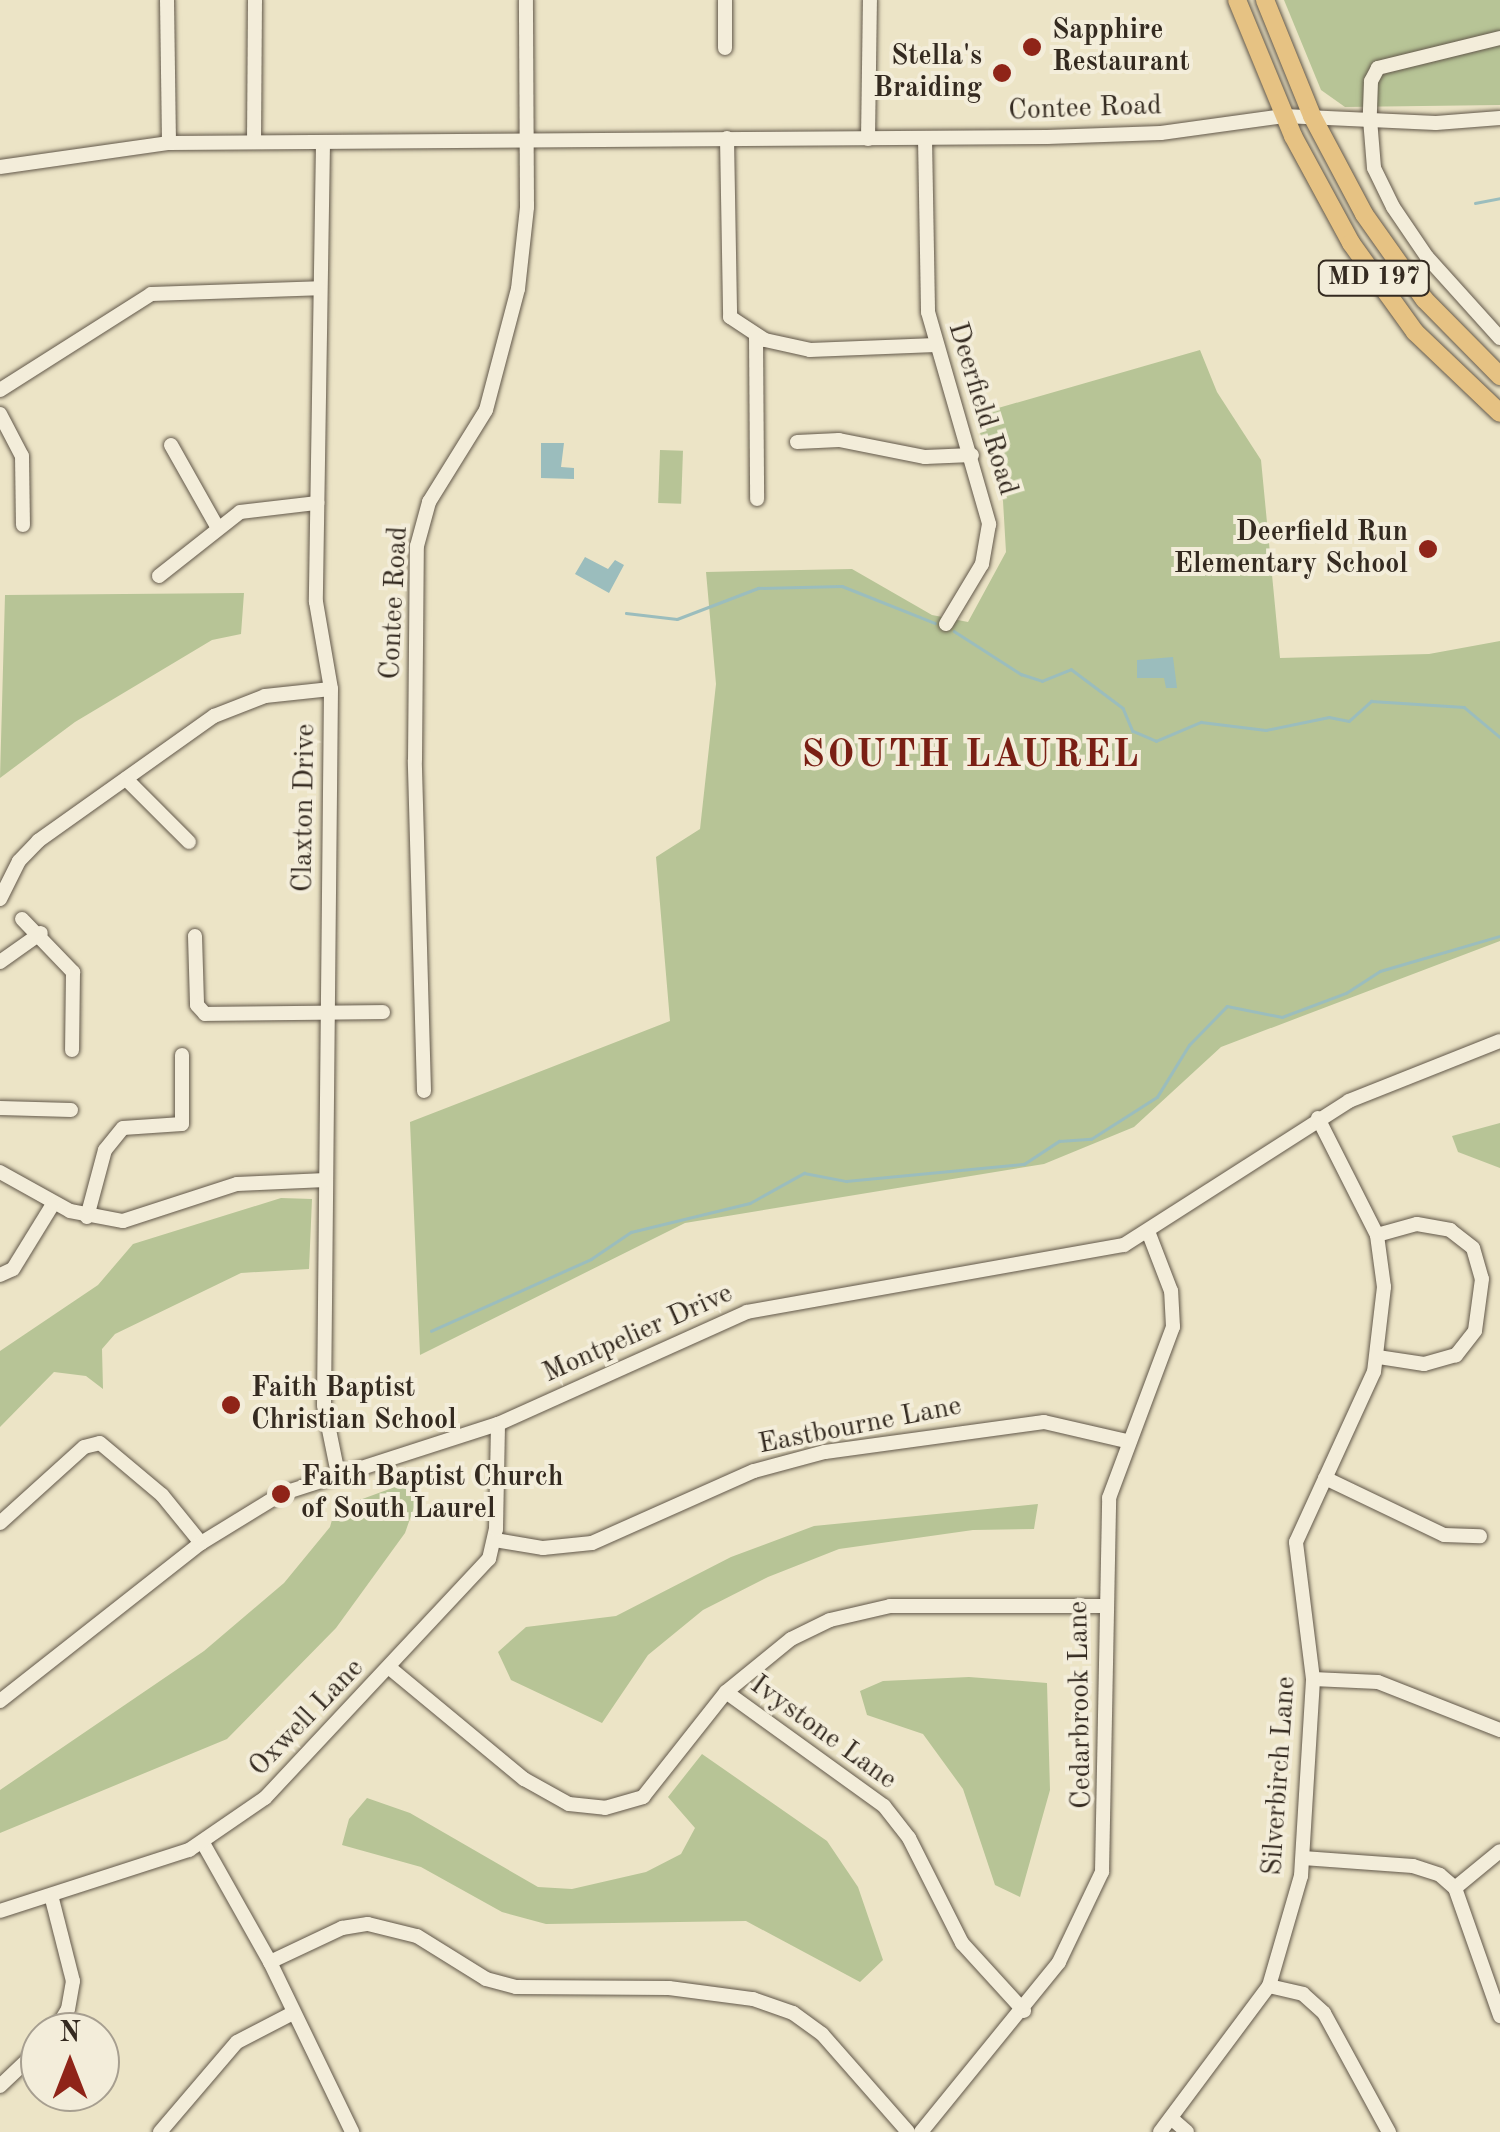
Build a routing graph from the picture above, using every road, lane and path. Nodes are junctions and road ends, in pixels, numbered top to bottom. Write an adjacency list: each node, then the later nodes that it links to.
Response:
1 (168, 0): 20 (street)
2 (255, 0): 18 (street)
3 (526, 0): 17 (street)
4 (726, 0): 9 (street)
5 (870, 0): 16 (street)
6 (1237, 0): 10 (main road, MD 197)
7 (1265, 0): 11 (main road, MD 197)
8 (1500, 38): 13 (street)
9 (725, 48)
10 (1284, 116): 11 (street, Contee Road); 15 (street, Contee Road); 28 (main road, MD 197)
11 (1312, 116): 13 (street, Contee Road); 26 (main road, MD 197)
12 (1500, 118): 13 (street, Contee Road)
13 (1370, 119): 24 (street)
14 (727, 138): 16 (street, Contee Road); 17 (street, Contee Road); 23 (street)
15 (925, 138): 16 (street, Contee Road); 25 (street, Deerfield Road)
16 (868, 139)
17 (527, 140): 19 (street, Contee Road); 52 (street, Contee Road)
18 (254, 142): 19 (street, Contee Road); 20 (street, Contee Road)
19 (322, 142): 22 (street, Claxton Drive)
20 (169, 143): 21 (street, Contee Road)
21 (0, 167)
22 (318, 288): 27 (street); 34 (street, Claxton Drive)
23 (756, 336): 25 (street); 33 (street)
24 (1500, 338)
25 (936, 345): 32 (street, Deerfield Road)
26 (1500, 376)
27 (0, 390)
28 (1500, 413)
29 (0, 414): 35 (street)
30 (798, 442): 32 (street)
31 (172, 444): 36 (street)
32 (972, 455): 38 (street, Deerfield Road)
33 (756, 499)
34 (317, 503): 36 (street); 39 (street, Claxton Drive)
35 (23, 526)
36 (216, 526): 37 (street)
37 (159, 576)
38 (946, 624)
39 (332, 689): 40 (street); 48 (street, Claxton Drive)
40 (126, 779): 41 (street); 42 (street)
41 (189, 842)
42 (1, 893)
43 (22, 919): 44 (street)
44 (41, 933): 46 (street); 50 (street)
45 (194, 936): 48 (street)
46 (0, 962)
47 (383, 1012): 48 (street)
48 (328, 1014): 57 (street, Claxton Drive)
49 (1500, 1041): 55 (street, Montpelier Drive)
50 (72, 1050)
51 (182, 1056): 59 (street)
52 (424, 1091)
53 (0, 1108): 54 (street)
54 (71, 1110)
55 (1318, 1118): 60 (street, Montpelier Drive); 61 (street, Silverbirch Lane)
56 (0, 1172): 58 (street)
57 (326, 1180): 59 (street); 66 (street, Claxton Drive)
58 (53, 1204): 59 (street); 62 (street)
59 (87, 1217)
60 (1149, 1234): 64 (street, Montpelier Drive); 65 (street, Cedarbrook Lane)
61 (1377, 1235): 63 (street, Silverbirch Lane); 63 (street)
62 (0, 1276)
63 (1378, 1357): 67 (street, Silverbirch Lane)
64 (498, 1424): 66 (street, Montpelier Drive); 70 (street)
65 (1126, 1442): 70 (street, Eastbourne Lane); 72 (street, Cedarbrook Lane)
66 (338, 1474): 71 (street, Montpelier Drive)
67 (1325, 1478): 69 (street); 74 (street, Silverbirch Lane)
68 (0, 1523): 71 (street)
69 (1480, 1536)
70 (496, 1540): 73 (street, Oxwell Lane)
71 (201, 1544): 76 (street, Montpelier Drive)
72 (1106, 1606): 75 (street); 86 (street, Cedarbrook Lane)
73 (391, 1669): 75 (street); 78 (street, Oxwell Lane)
74 (1313, 1679): 77 (street); 80 (street, Silverbirch Lane)
75 (726, 1692): 86 (street, Ivystone Lane)
76 (0, 1701)
77 (1500, 1730)
78 (204, 1843): 82 (street, Oxwell Lane); 84 (street)
79 (1500, 1851): 81 (street)
80 (1303, 1858): 81 (street); 85 (street, Silverbirch Lane)
81 (1455, 1888): 89 (street)
82 (52, 1895): 83 (street, Oxwell Lane); 87 (street)
83 (0, 1912)
84 (270, 1962): 88 (street); 95 (street)
85 (1269, 1986): 92 (street, Silverbirch Lane); 99 (street)
86 (1024, 2011): 96 (street, Cedarbrook Lane)
87 (67, 2012)
88 (293, 2014): 93 (street); 94 (street)
89 (1500, 2016)
90 (20, 2067): 91 (street)
91 (0, 2086)
92 (1171, 2118): 97 (street, Silverbirch Lane); 98 (street)
93 (160, 2132)
94 (352, 2132)
95 (908, 2132)
96 (921, 2132)
97 (1160, 2132)
98 (1187, 2132)
99 (1389, 2132)

